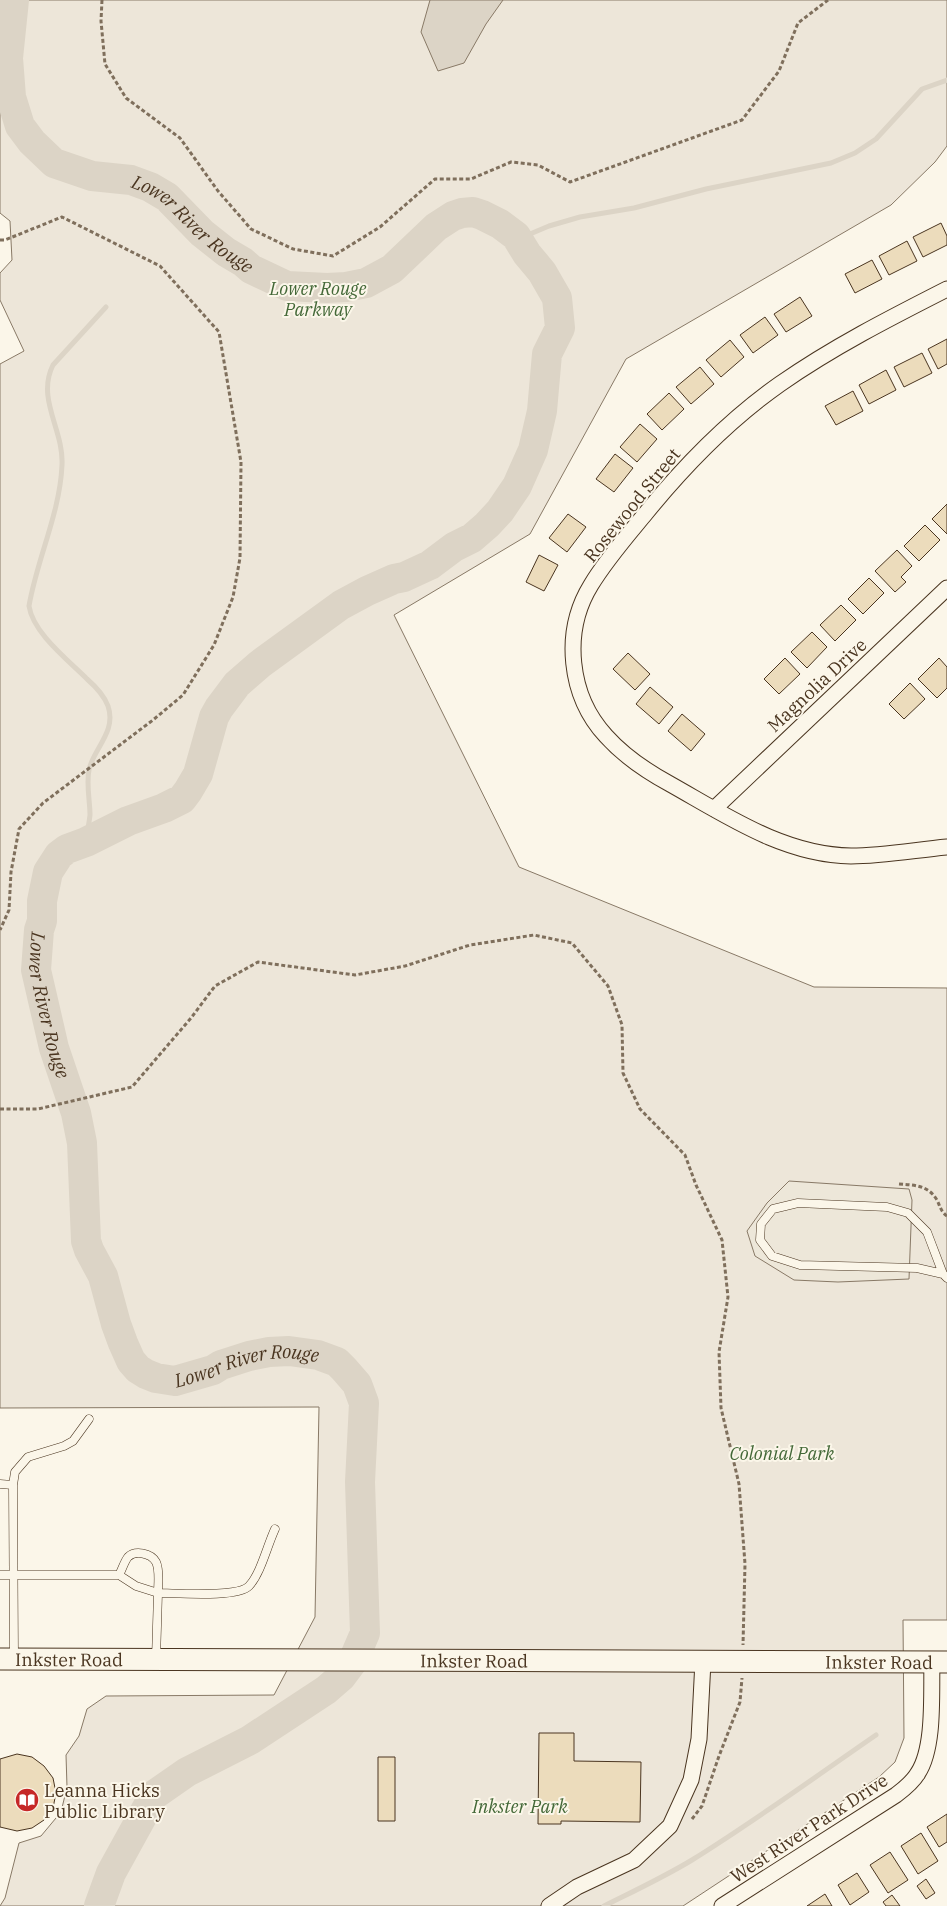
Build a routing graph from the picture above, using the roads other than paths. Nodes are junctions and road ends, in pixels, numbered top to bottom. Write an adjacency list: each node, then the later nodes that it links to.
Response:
1 (947, 289): 3 (street, Rosewood Street)
2 (947, 588): 3 (street, Magnolia Drive)
3 (714, 809): 4 (street, Rosewood Street)
4 (947, 847)
5 (945, 1276): 5 (lane)
6 (89, 1419): 8 (lane)
7 (0, 1484): 8 (lane)
8 (13, 1485): 11 (lane)
9 (275, 1530): 13 (lane)
10 (0, 1574): 11 (lane)
11 (14, 1574): 12 (lane); 14 (lane)
12 (119, 1575): 13 (lane); 13 (lane)
13 (158, 1593): 15 (lane)
14 (7, 1659): 15 (main road, Inkster Road)
15 (156, 1660): 16 (main road, Inkster Road)
16 (703, 1661): 17 (main road, Inkster Road); 18 (street)
17 (939, 1662): 19 (street, West River Park Drive)
18 (549, 1906)
19 (722, 1906)

